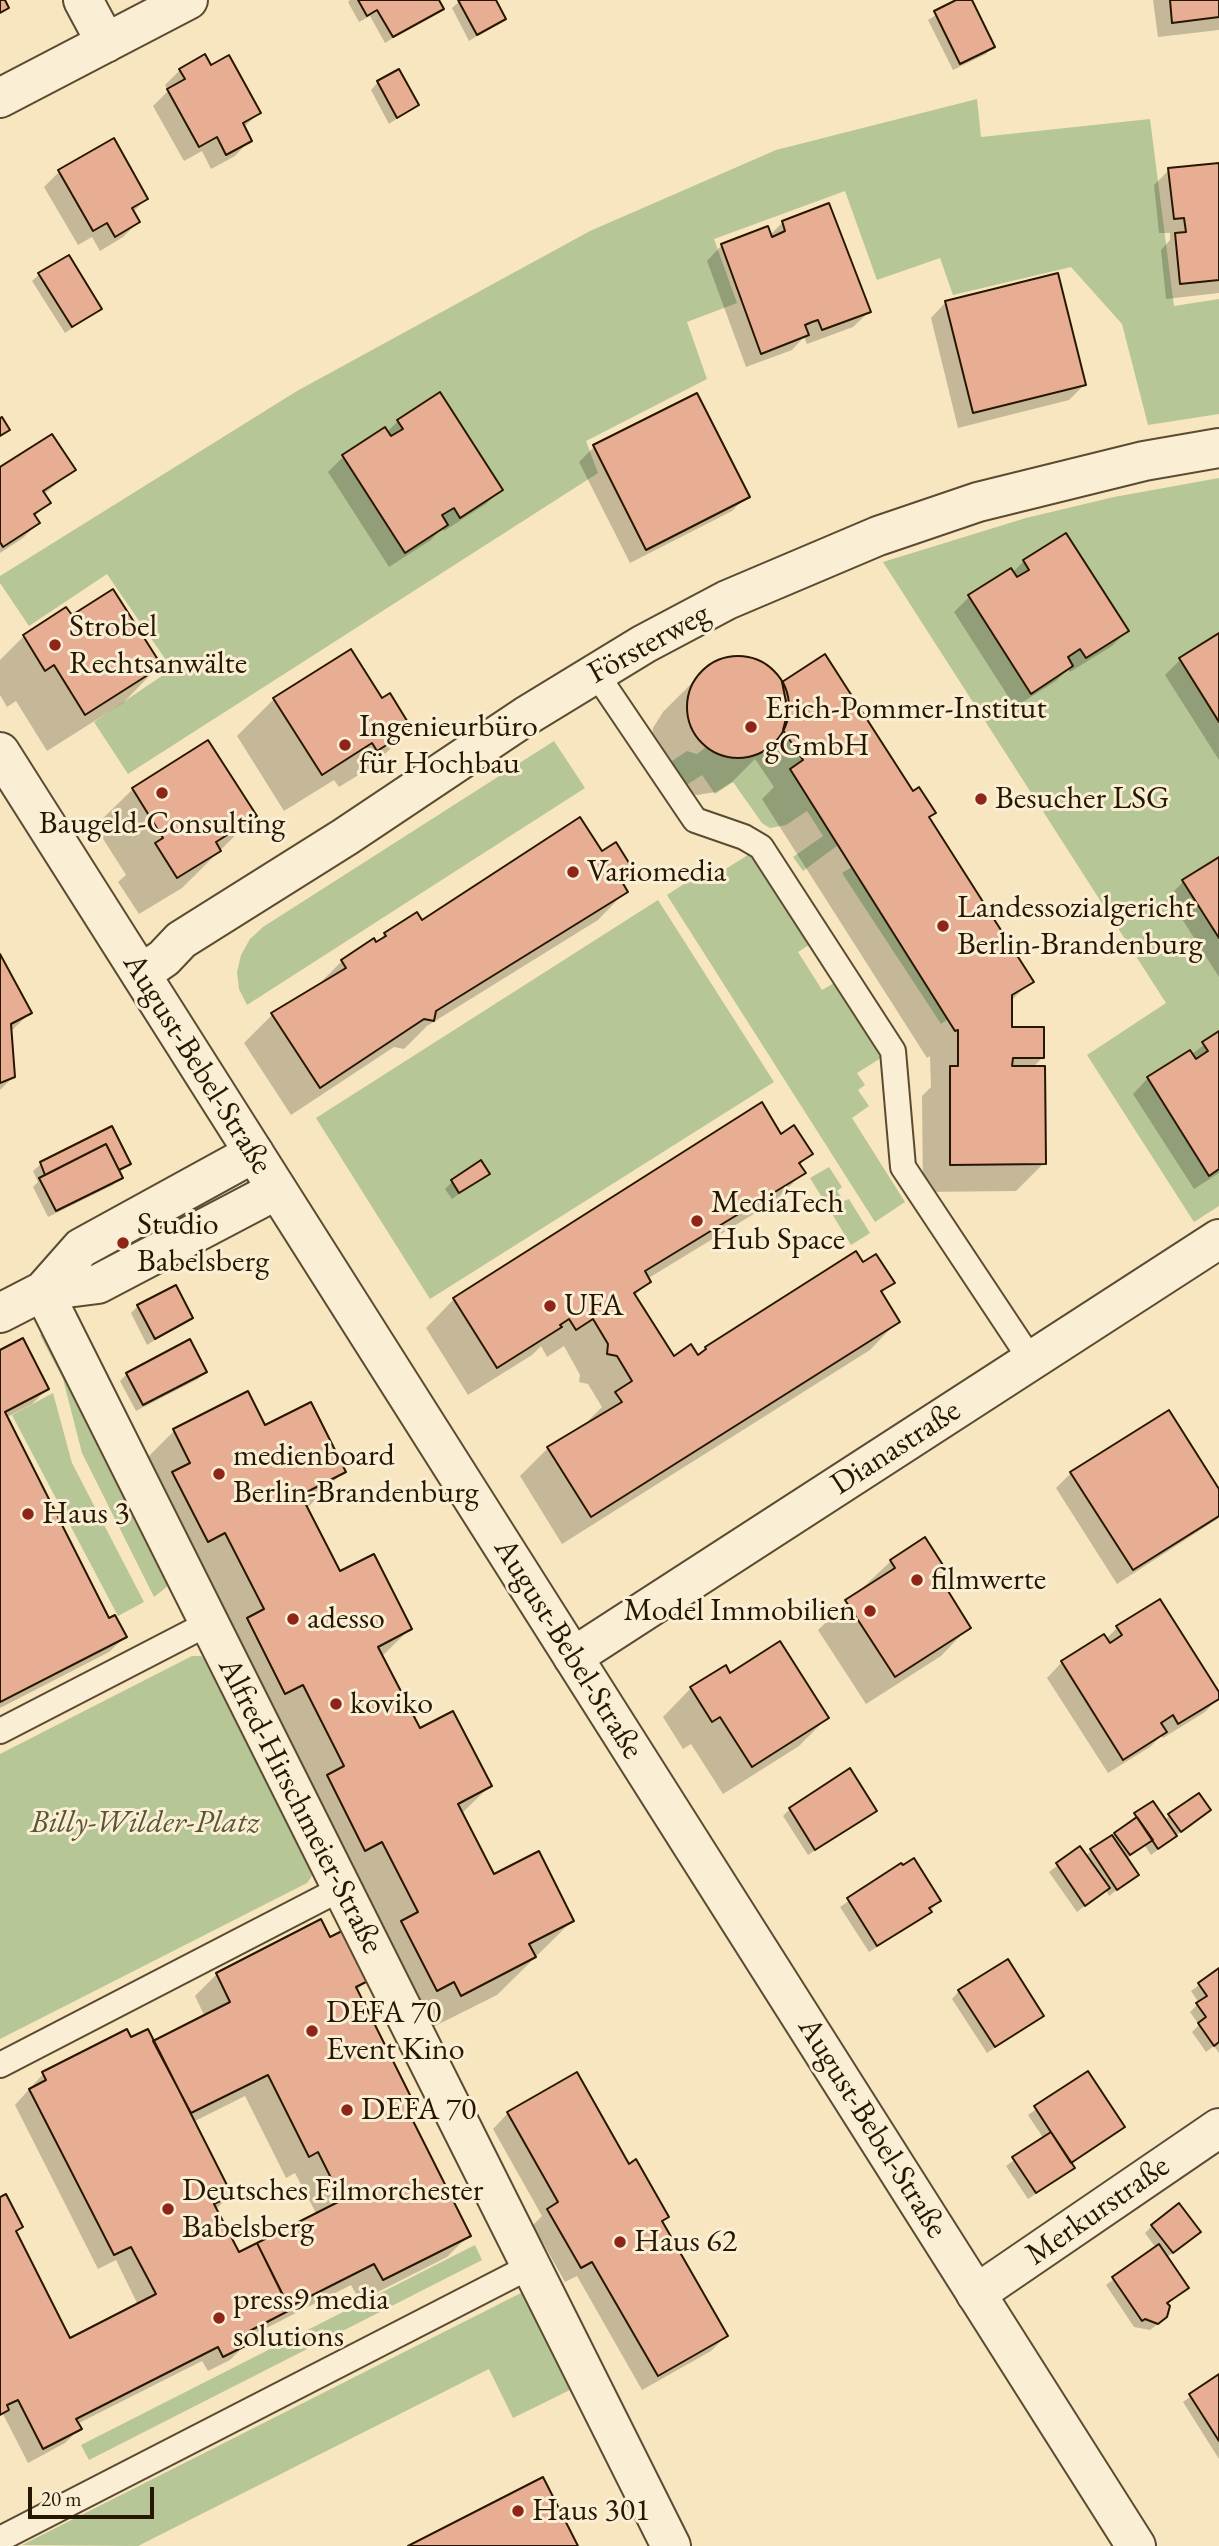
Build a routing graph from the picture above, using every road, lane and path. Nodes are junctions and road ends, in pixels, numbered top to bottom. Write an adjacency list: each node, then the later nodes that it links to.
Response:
1 (83, 0): 3 (street)
2 (188, 0): 3 (street)
3 (107, 43): 4 (street)
4 (0, 98)
5 (1219, 448): 6 (street, Försterweg)
6 (596, 672): 8 (street, Försterweg); 14 (lane)
7 (0, 752): 8 (street, August-Bebel-Straße)
8 (141, 974): 9 (street, August-Bebel-Straße)
9 (254, 1153): 10 (street, August-Bebel-Straße); 12 (street)
10 (277, 1190): 12 (street); 16 (street, August-Bebel-Straße)
11 (1219, 1239): 14 (street, Dianastraße)
12 (43, 1291): 13 (street); 15 (street, Alfred-Hirschmeier-Straße)
13 (0, 1312)
14 (1031, 1360): 16 (street, Dianastraße)
15 (209, 1623): 17 (lane); 18 (street, Alfred-Hirschmeier-Straße)
16 (573, 1657): 22 (street, August-Bebel-Straße)
17 (0, 1731)
18 (342, 1888): 19 (lane); 21 (street, Alfred-Hirschmeier-Straße)
19 (0, 2065)
20 (1219, 2128): 22 (street, Merkurstraße)
21 (531, 2266): 23 (lane); 24 (street, Alfred-Hirschmeier-Straße)
22 (976, 2294): 25 (street, August-Bebel-Straße)
23 (0, 2539)
24 (671, 2546)
25 (1136, 2546)

